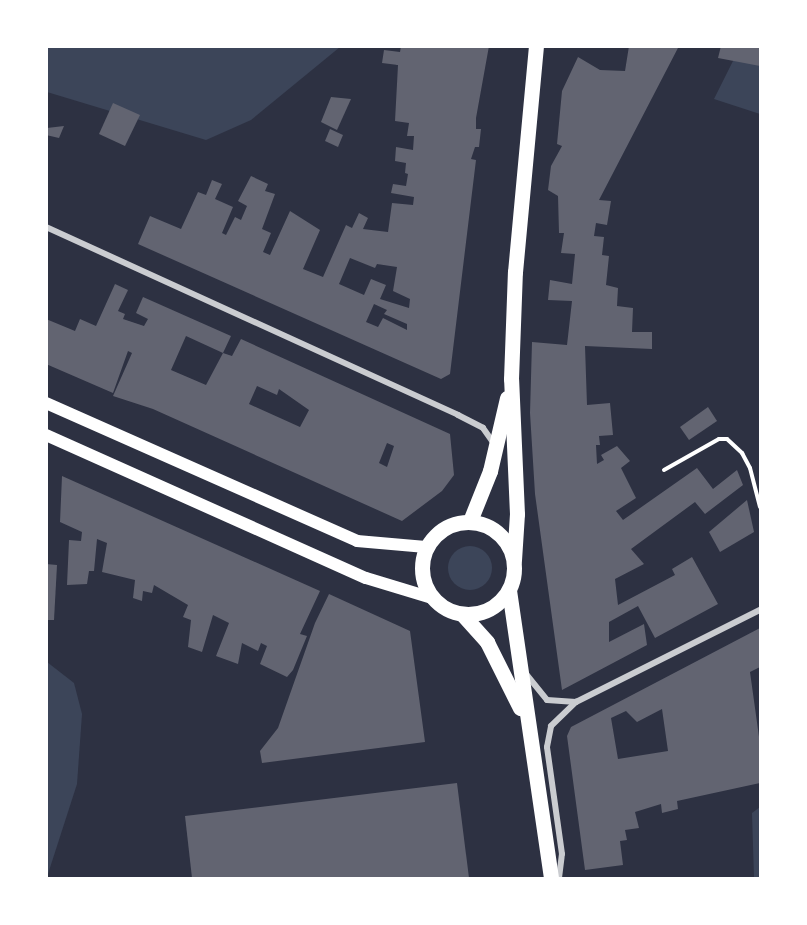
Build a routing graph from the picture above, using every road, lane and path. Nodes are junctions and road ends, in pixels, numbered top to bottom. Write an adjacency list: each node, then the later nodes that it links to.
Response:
1 (536, 46): 3 (main road)
2 (46, 227): 6 (street)
3 (511, 379): 6 (main road); 11 (main road)
4 (46, 403): 10 (main road)
5 (46, 435): 13 (main road)
6 (495, 448): 9 (main road)
7 (664, 470): 8 (path)
8 (760, 507)
9 (470, 521): 10 (main road); 11 (main road)
10 (426, 547): 13 (main road)
11 (514, 560): 12 (main road)
12 (509, 591): 15 (main road); 16 (main road)
13 (432, 598): 15 (main road)
14 (760, 610): 17 (street)
15 (462, 614): 18 (main road)
16 (519, 666): 17 (street); 18 (main road)
17 (576, 702): 20 (street)
18 (528, 727): 19 (main road)
19 (551, 879)
20 (559, 879)

